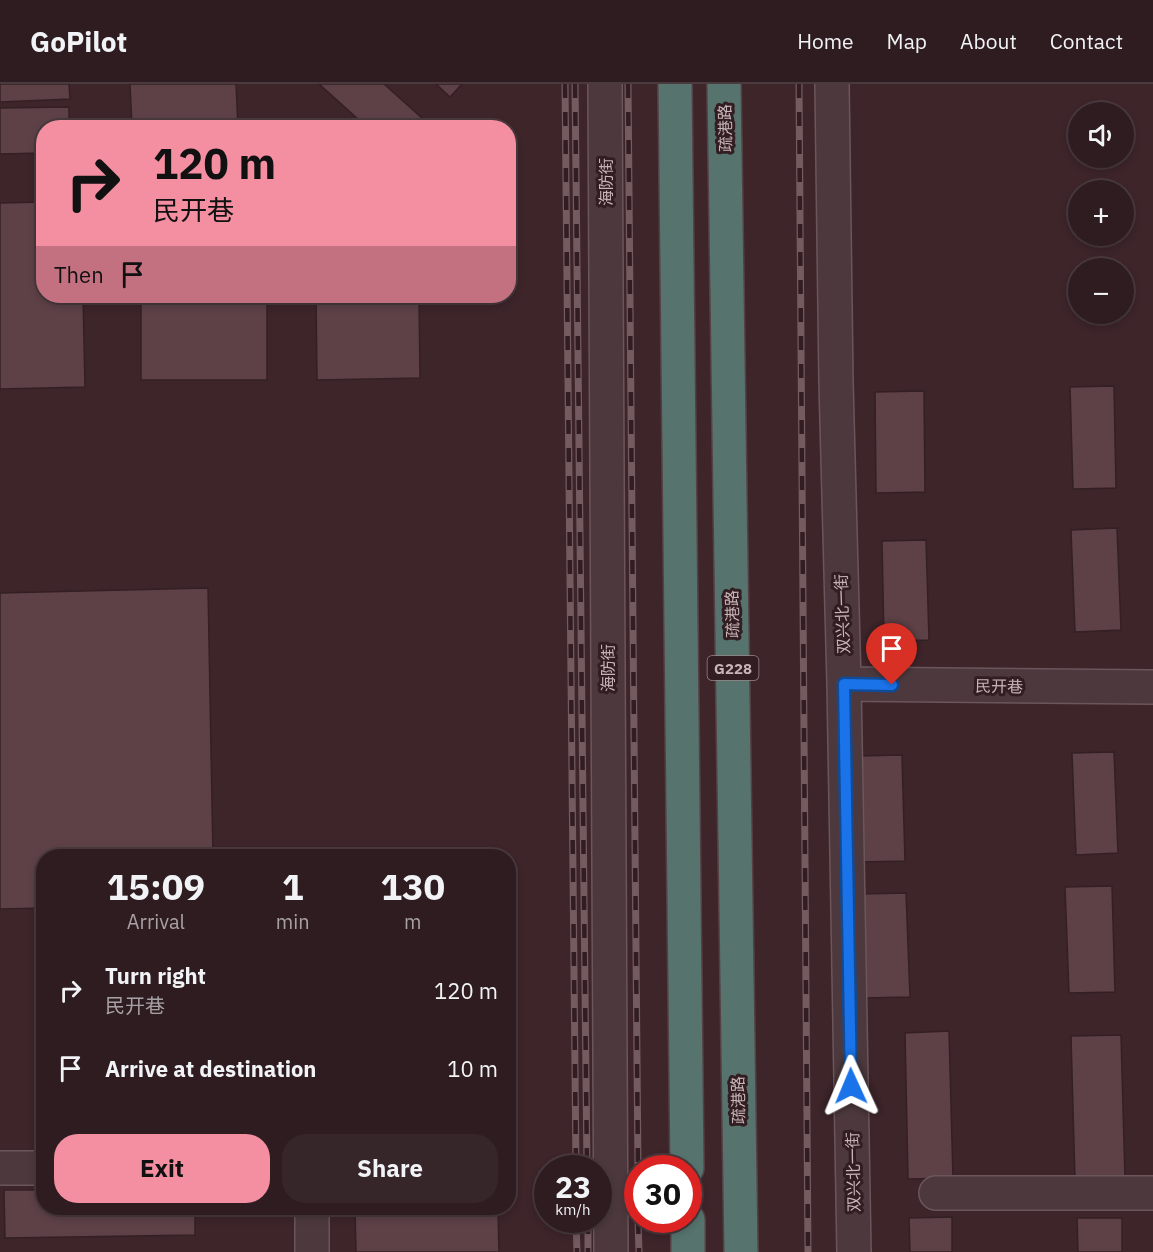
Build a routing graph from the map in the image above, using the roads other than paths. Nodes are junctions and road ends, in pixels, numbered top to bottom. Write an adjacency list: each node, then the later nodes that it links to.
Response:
1 (605, 84): 15 (street, 海防街)
2 (675, 84): 7 (highway)
3 (724, 84): 17 (highway, 疏港路 / G228)
4 (832, 84): 5 (street, 双兴北一街)
5 (844, 684): 6 (street, 民开巷); 18 (street, 双兴北一街)
6 (1153, 687)
7 (687, 1155)
8 (0, 1167): 9 (street)
9 (36, 1168)
10 (936, 1193): 11 (street)
11 (1153, 1193)
12 (312, 1215): 14 (street)
13 (688, 1233): 16 (highway)
14 (312, 1252)
15 (611, 1252)
16 (688, 1252)
17 (741, 1252)
18 (854, 1252)

